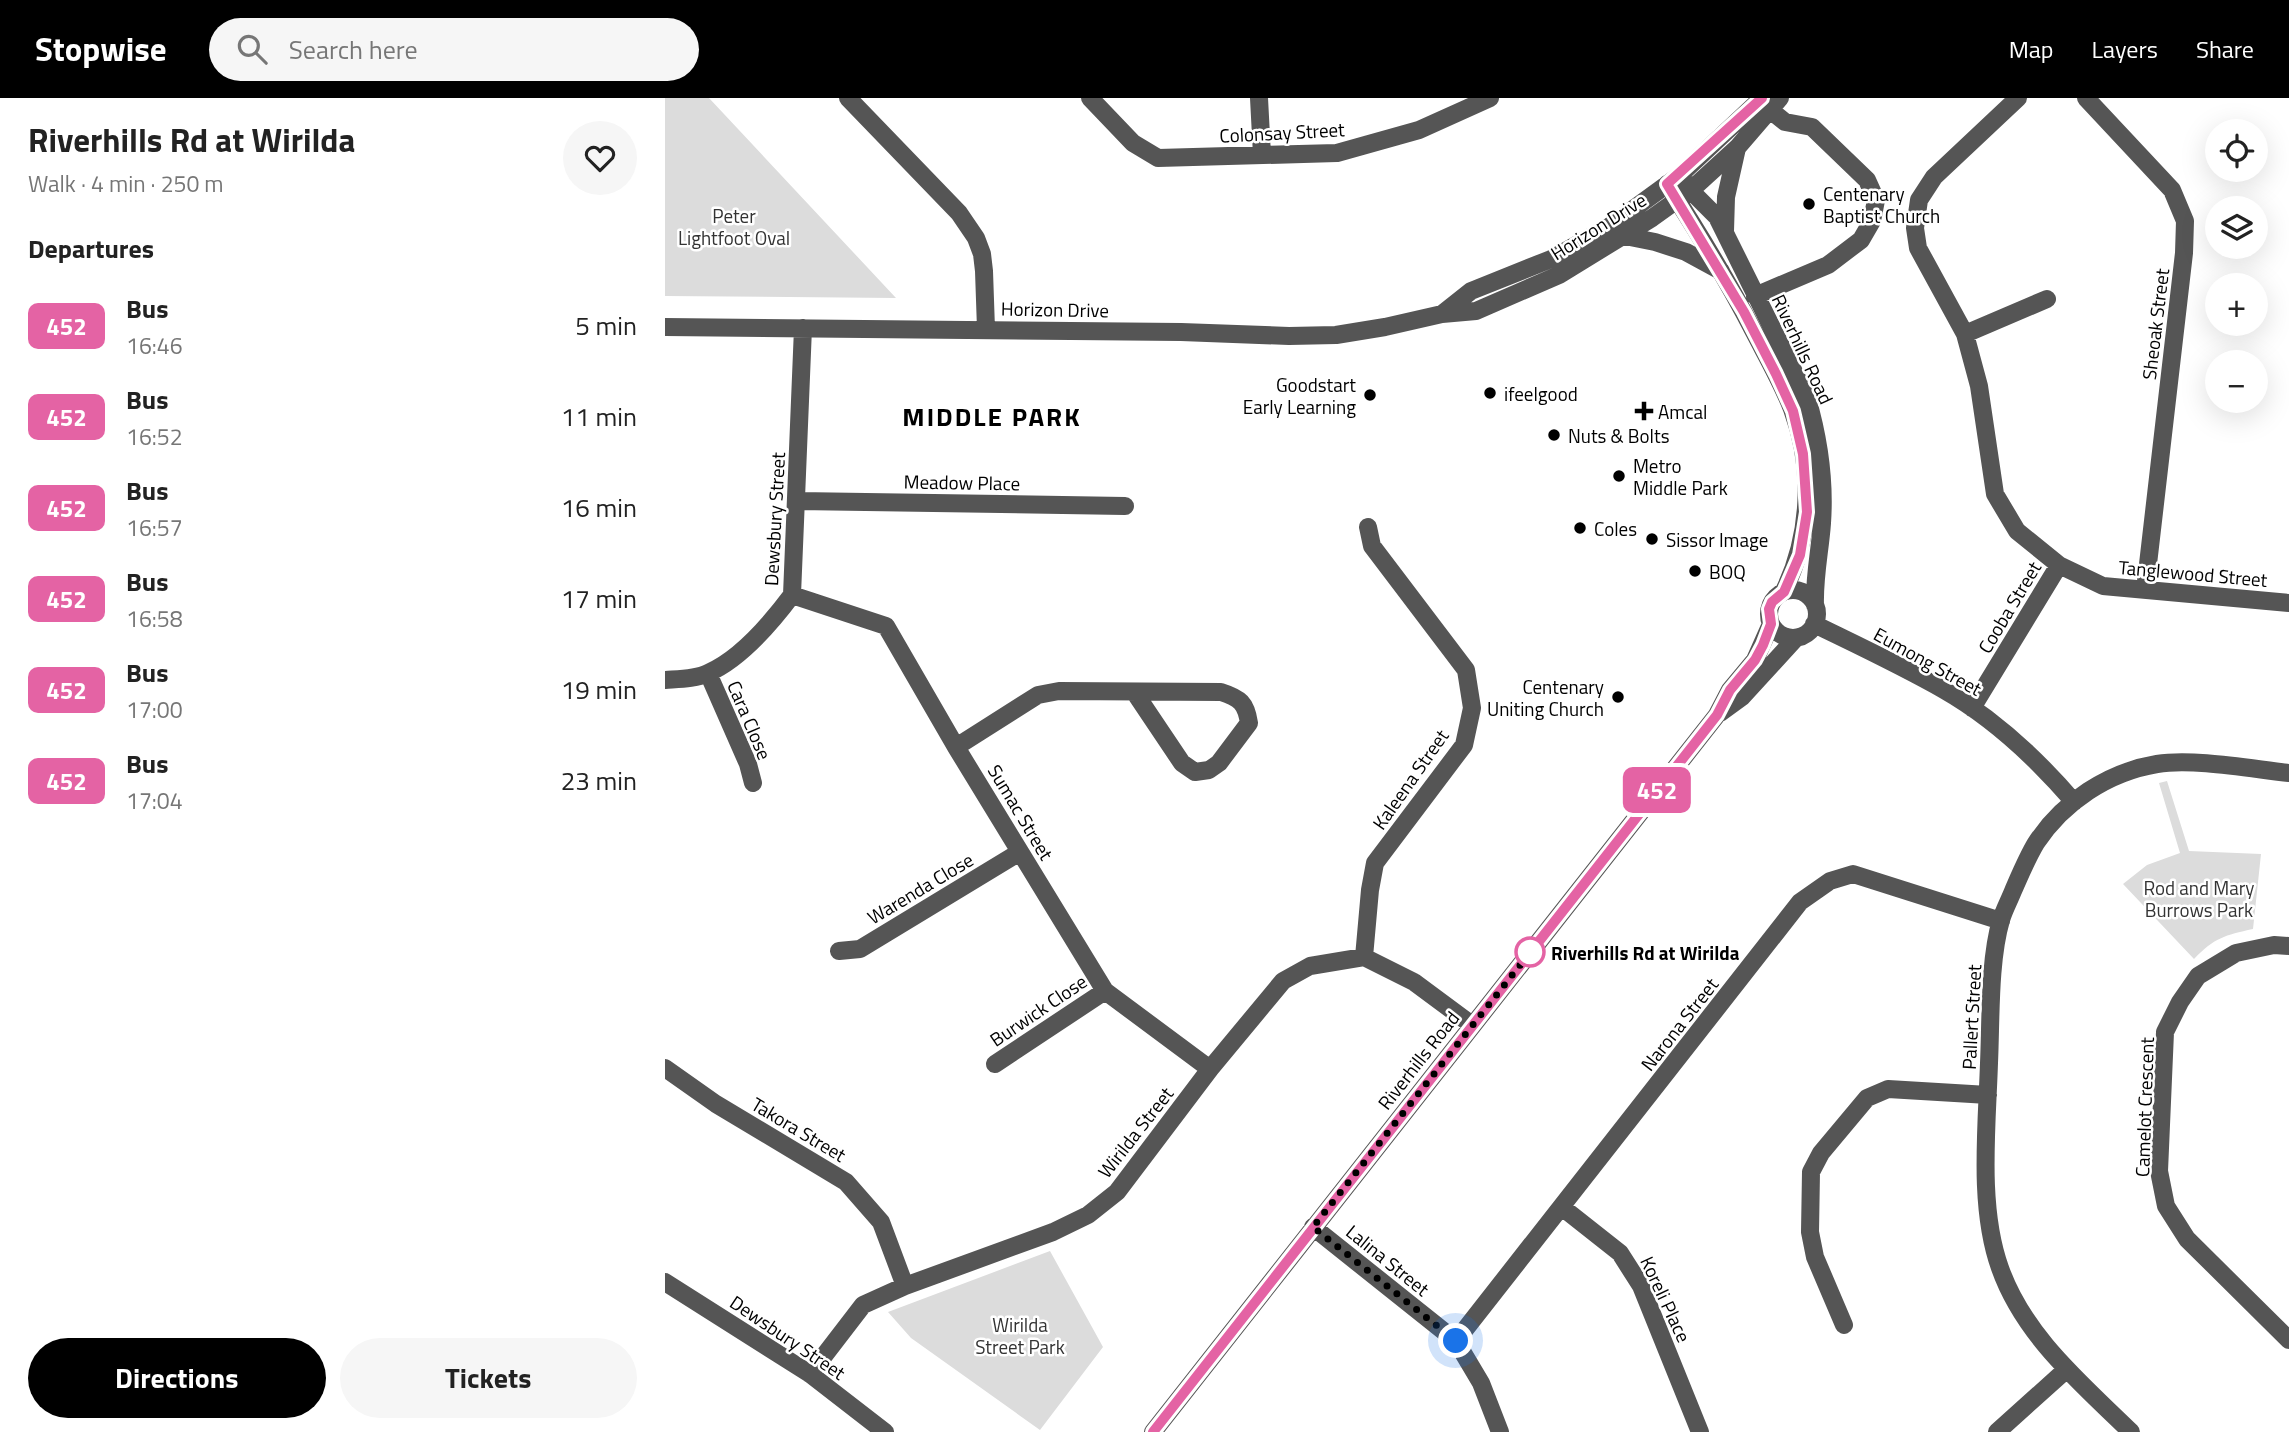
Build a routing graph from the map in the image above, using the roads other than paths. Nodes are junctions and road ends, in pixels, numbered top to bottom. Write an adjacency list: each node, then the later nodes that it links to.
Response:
1 (848, 98): 19 (street)
2 (1090, 98): 9 (street, Colonsay Street)
3 (1259, 98): 9 (street)
4 (1490, 98): 9 (street, Colonsay Street)
5 (2018, 98): 20 (street, Tanglewood Street)
6 (2086, 98): 25 (street, Sheoak Street)
7 (1771, 102): 8 (street, Horizon Drive); 10 (street, Horizon Drive); 14 (street)
8 (1737, 148): 10 (street, Horizon Drive); 11 (street)
9 (1262, 155)
10 (1678, 187): 11 (street, Riverhills Road); 12 (street, Horizon Drive); 13 (street, Riverhills Road); 16 (street, Horizon Drive)
11 (1725, 235): 14 (street, Riverhills Road)
12 (1625, 236): 13 (street); 16 (street, Horizon Drive)
13 (1721, 271): 26 (street, Riverhills Road)
14 (1755, 296): 29 (street, Riverhills Road)
15 (2047, 299): 20 (street)
16 (1442, 314): 19 (street, Horizon Drive)
17 (665, 327): 18 (street, Horizon Drive)
18 (803, 328): 19 (street, Horizon Drive); 21 (street, Dewsbury Street)
19 (986, 329)
20 (1965, 334): 24 (street, Tanglewood Street)
21 (798, 501): 22 (street, Meadow Place); 27 (street, Dewsbury Street)
22 (1125, 506)
23 (1369, 527): 46 (street, Kaleena Street)
24 (2059, 565): 25 (street, Tanglewood Street); 36 (street, Cooba Street)
25 (2145, 590): 28 (street, Tanglewood Street)
26 (1784, 592): 29 (street); 30 (street)
27 (792, 596): 33 (street, Dewsbury Street); 38 (street, Sumac Street)
28 (2289, 603)
29 (1815, 605): 31 (street)
30 (1771, 624): 32 (street); 37 (street, Riverhills Road)
31 (1814, 624): 32 (street); 36 (street, Eumong Street)
32 (1796, 638): 37 (street, Riverhills Road)
33 (708, 673): 34 (street, Dewsbury Street); 40 (street, Cara Close)
34 (665, 680)
35 (1135, 693): 35 (street); 38 (street)
36 (1972, 708): 41 (street, Eumong Street)
37 (1717, 715): 48 (street, Riverhills Road)
38 (956, 747): 42 (street, Sumac Street)
39 (2289, 773): 41 (street, Pallert Street)
40 (753, 783)
41 (2074, 802): 43 (street, Pallert Street)
42 (1020, 852): 45 (street, Warenda Close); 47 (street, Sumac Street)
43 (2001, 921): 52 (street, Pallert Street); 53 (street, Narona Street)
44 (2289, 946): 58 (street, Camelot Crescent)
45 (839, 951)
46 (1364, 957): 48 (street); 51 (street, Wirilda Street)
47 (1105, 991): 49 (street, Burwick Close); 51 (street, Sumac Street)
48 (1472, 1025): 54 (street, Riverhills Road)
49 (995, 1064)
50 (665, 1068): 56 (street, Takora Street)
51 (1210, 1069): 56 (street, Wirilda Street)
52 (1988, 1095): 57 (street); 60 (street, Pallert Street)
53 (1563, 1208): 59 (street, Narona Street); 65 (street, Koreli Place)
54 (1313, 1227): 59 (street, Lalina Street); 63 (street, Riverhills Road)
55 (665, 1282): 61 (street, Dewsbury Street)
56 (905, 1286): 61 (street, Wirilda Street)
57 (1844, 1325)
58 (2289, 1340)
59 (1456, 1341): 64 (street, Lalina Street)
60 (2067, 1369): 66 (street); 67 (street, Pallert Street)
61 (810, 1374): 62 (street, Dewsbury Street)
62 (885, 1432)
63 (1153, 1432)
64 (1500, 1432)
65 (1700, 1432)
66 (1997, 1432)
67 (2131, 1432)

